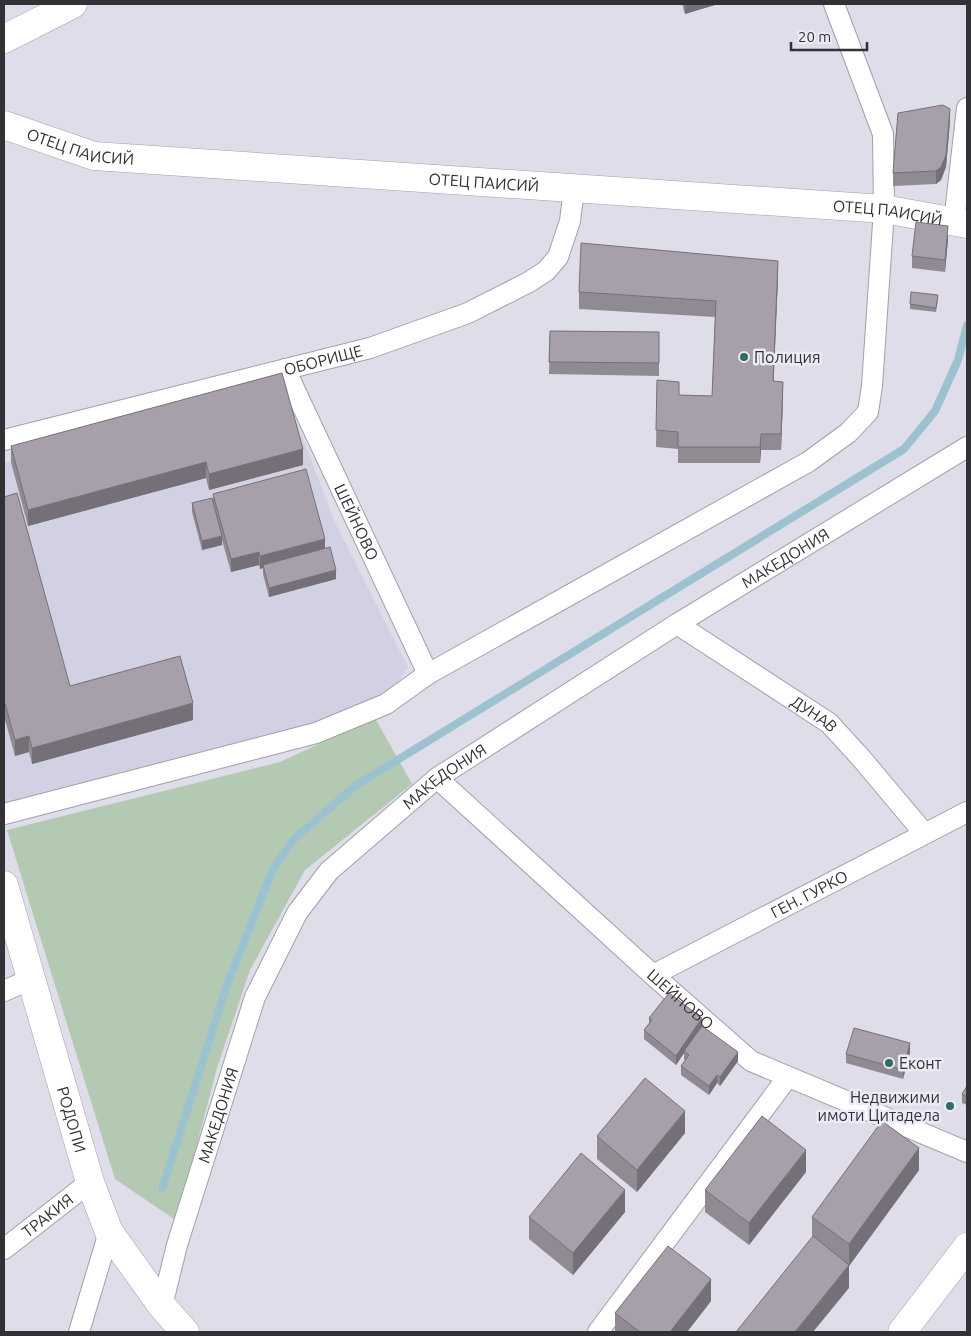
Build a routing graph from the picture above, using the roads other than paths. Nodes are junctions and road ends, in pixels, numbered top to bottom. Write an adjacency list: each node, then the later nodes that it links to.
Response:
1 (73, 4): 3 (main road)
2 (834, 4): 8 (street)
3 (40, 11): 4 (main road)
4 (4, 39)
5 (967, 108): 9 (street)
6 (4, 124): 7 (main road, ОТЕЦ ПАИСИЙ)
7 (574, 189): 8 (main road, ОТЕЦ ПАИСИЙ); 10 (street, ОБОРИЩЕ)
8 (884, 209): 9 (main road, ОТЕЦ ПАИСИЙ); 14 (street)
9 (961, 223)
10 (285, 370): 11 (street, ОБОРИЩЕ); 14 (street, ШЕЙНОВО)
11 (4, 440)
12 (967, 447): 13 (street, МАКЕДОНИЯ)
13 (678, 624): 15 (street, МАКЕДОНИЯ); 18 (street, ДУНАВ)
14 (428, 674): 17 (street)
15 (436, 778): 20 (street, ШЕЙНОВО); 29 (street, МАКЕДОНИЯ)
16 (967, 812): 18 (street, ГЕН. ГУРКО)
17 (4, 814)
18 (924, 834): 20 (street, ГЕН. ГУРКО)
19 (4, 885): 21 (main road, РОДОПИ)
20 (653, 975): 23 (street, ШЕЙНОВО)
21 (31, 979): 22 (street); 25 (main road, РОДОПИ)
22 (4, 991)
23 (787, 1078): 24 (street, ШЕЙНОВО); 32 (street)
24 (967, 1152)
25 (90, 1182): 26 (main road, РОДОПИ); 28 (street, ТРАКИЯ)
26 (109, 1232): 29 (main road, РОДОПИ); 30 (street)
27 (967, 1248): 33 (main road)
28 (4, 1249)
29 (162, 1306): 31 (main road, РОДОПИ)
30 (79, 1332)
31 (185, 1332)
32 (598, 1332)
33 (902, 1332)

